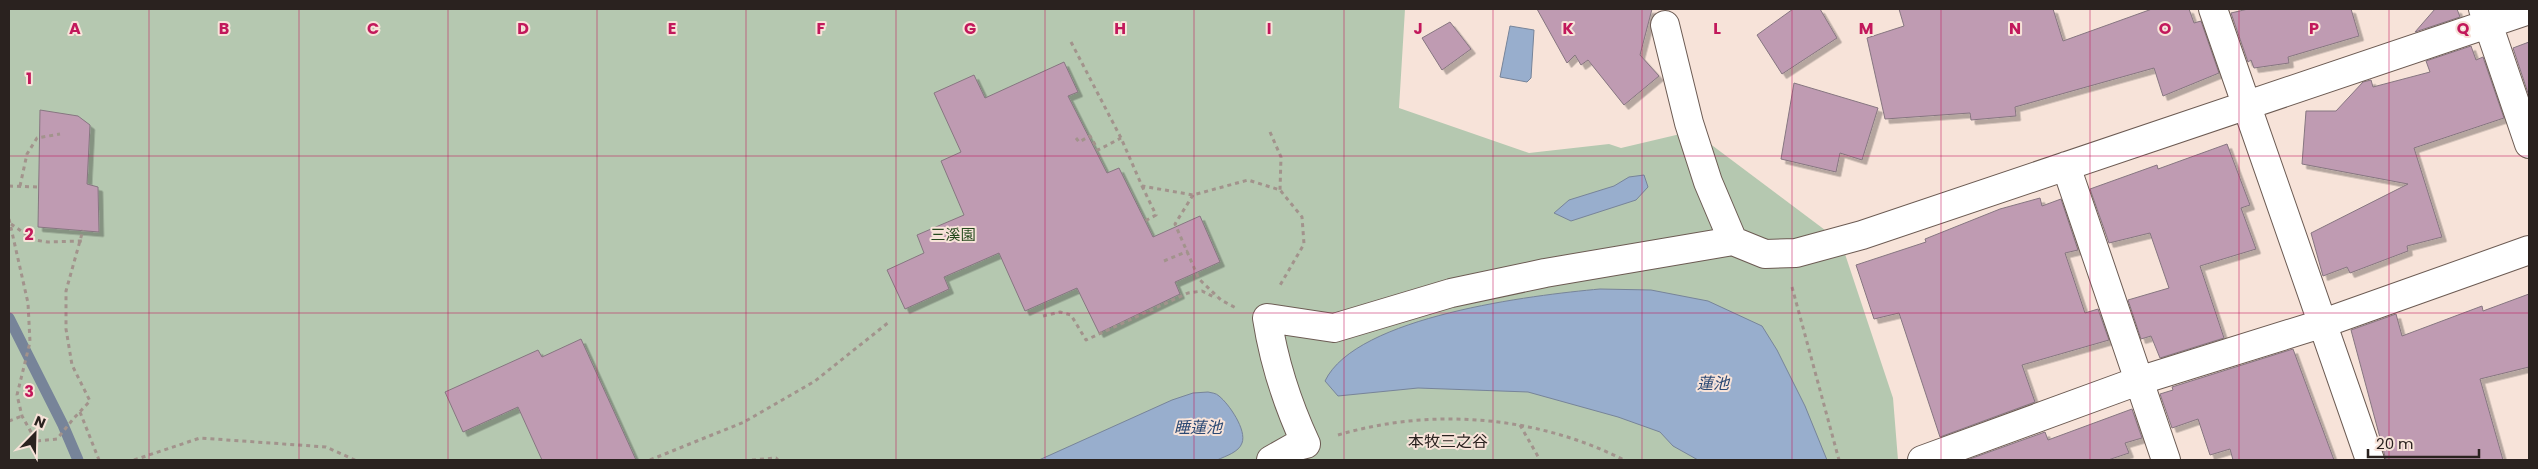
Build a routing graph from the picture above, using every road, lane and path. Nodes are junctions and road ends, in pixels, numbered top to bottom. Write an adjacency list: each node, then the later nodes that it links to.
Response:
1 (2213, 9): 6 (street)
2 (2529, 10): 3 (street)
3 (2485, 16): 6 (street); 11 (street)
4 (1665, 25): 24 (street)
5 (1072, 42): 10 (path)
6 (2245, 106): 12 (street); 33 (street)
7 (1270, 132): 17 (path)
8 (60, 134): 14 (path)
9 (1076, 138): 10 (path)
10 (1121, 138): 15 (path)
11 (2529, 144)
12 (2066, 166): 24 (street); 34 (street)
13 (9, 186): 14 (path)
14 (20, 186): 16 (path)
15 (1142, 186): 18 (path); 20 (path)
16 (39, 188)
17 (1280, 190): 18 (path); 31 (path)
18 (1193, 195): 26 (path)
19 (9, 219): 21 (path)
20 (1145, 221)
21 (11, 224): 23 (path); 36 (path)
22 (84, 230): 23 (path)
23 (82, 241): 35 (path)
24 (1733, 241): 31 (street)
25 (2529, 250): 33 (street)
26 (1188, 251): 27 (path); 29 (path)
27 (1164, 261)
28 (1790, 279): 51 (path)
29 (1221, 300): 30 (path); 31 (path)
30 (1043, 316)
31 (1267, 318): 40 (street)
32 (889, 322): 45 (path)
33 (2321, 324): 34 (street); 54 (street)
34 (2138, 381): 52 (street); 53 (street)
35 (80, 412): 39 (path); 42 (path)
36 (22, 416): 37 (path); 39 (path)
37 (9, 421)
38 (1520, 425): 40 (path); 49 (path); 50 (path)
39 (36, 440): 41 (path)
40 (1306, 444): 48 (street)
41 (34, 460)
42 (99, 460)
43 (134, 460): 44 (path)
44 (355, 460)
45 (650, 460)
46 (752, 460): 47 (path)
47 (778, 460)
48 (1271, 460)
49 (1540, 460)
50 (1624, 460)
51 (1839, 460)
52 (1922, 460)
53 (2166, 460)
54 (2370, 460)

